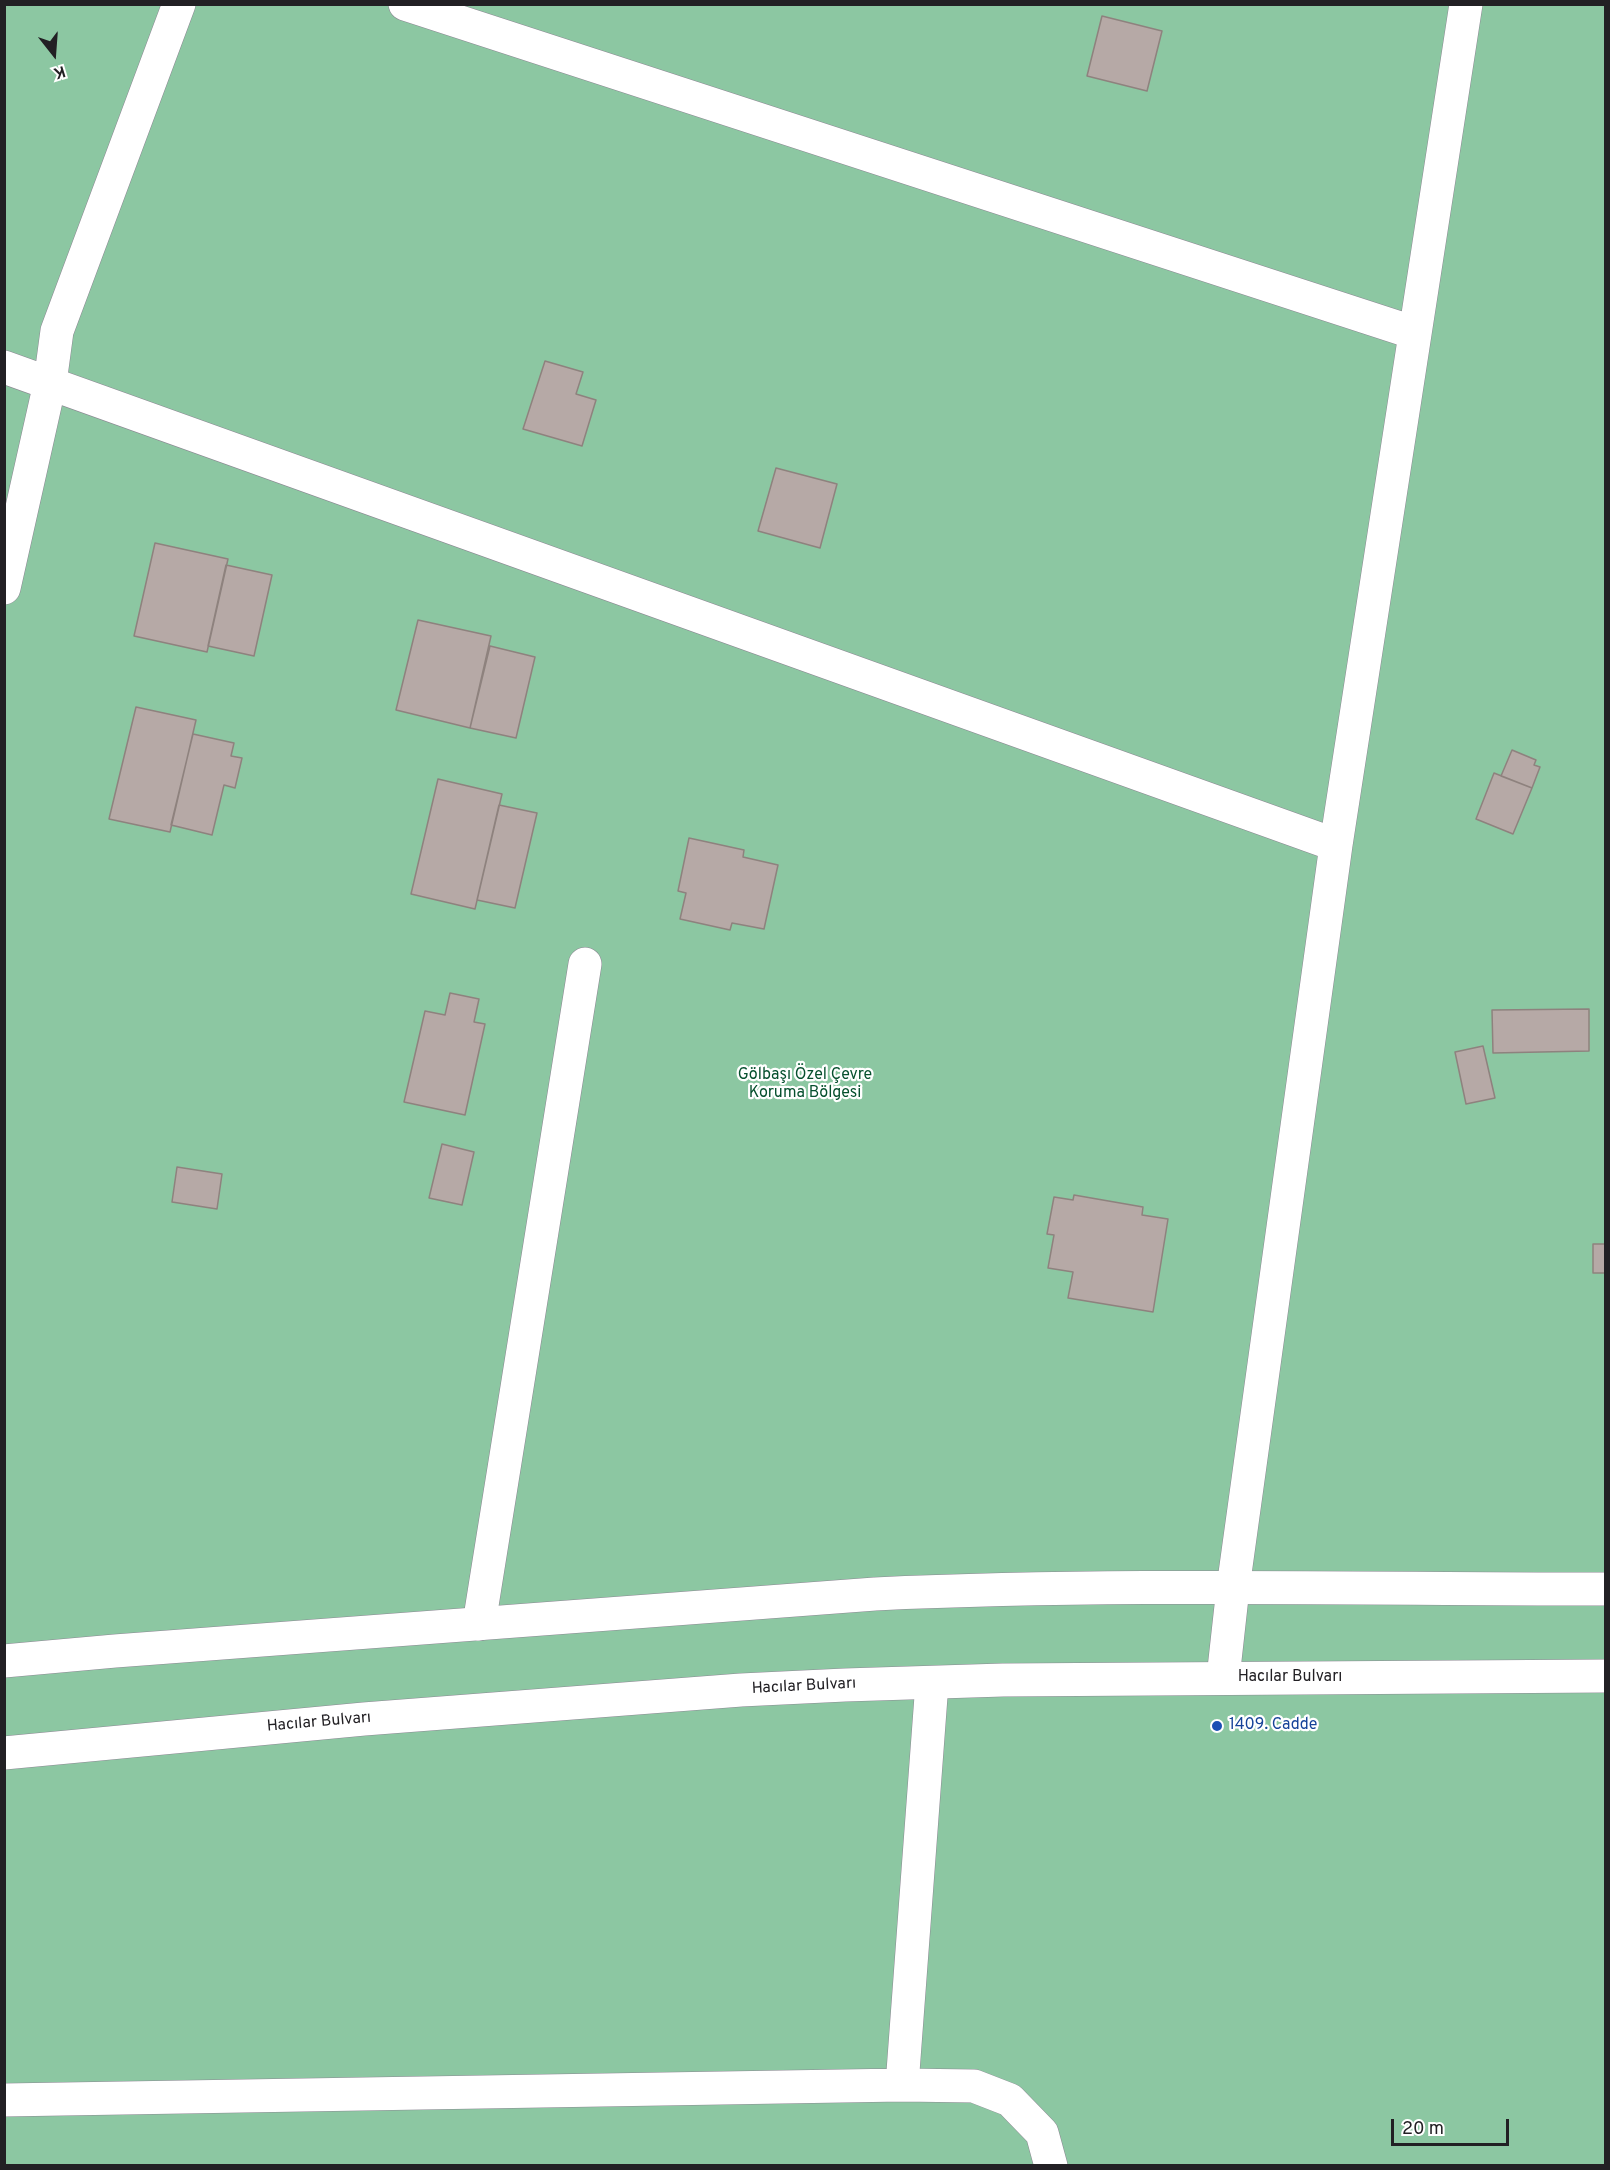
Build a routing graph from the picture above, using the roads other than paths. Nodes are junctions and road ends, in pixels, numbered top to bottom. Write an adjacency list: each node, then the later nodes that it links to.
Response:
1 (179, 4): 6 (street)
2 (405, 4): 4 (street)
3 (1466, 4): 4 (street)
4 (1415, 333): 8 (street)
5 (4, 367): 6 (street)
6 (50, 383): 7 (street); 8 (street)
7 (4, 588)
8 (1335, 845): 10 (street)
9 (585, 964): 12 (street)
10 (1233, 1588): 11 (street); 12 (street); 15 (street)
11 (1605, 1589)
12 (479, 1624): 13 (street)
13 (4, 1661)
14 (1605, 1676): 15 (street, Hacılar Bulvarı)
15 (1223, 1678): 16 (street, Hacılar Bulvarı)
16 (932, 1683): 17 (street, Hacılar Bulvarı); 18 (street)
17 (4, 1753)
18 (902, 2085): 19 (street); 20 (street)
19 (4, 2100)
20 (1051, 2166)

